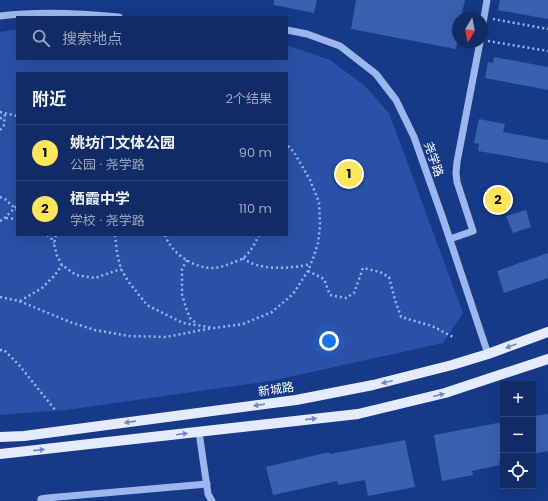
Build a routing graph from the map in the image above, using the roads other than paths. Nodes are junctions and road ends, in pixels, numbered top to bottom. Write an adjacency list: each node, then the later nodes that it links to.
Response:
1 (487, 0): 2 (street)
2 (485, 12)
3 (0, 16): 4 (street)
4 (110, 16)
5 (288, 30): 7 (street, 尧学路)
6 (479, 48): 7 (street)
7 (450, 239): 9 (street, 尧学路)
8 (548, 332): 9 (main road, 新城路, one-way to 9)
9 (488, 354): 12 (main road, 新城路, one-way to 12)
10 (548, 359): 11 (main road, one-way to 10)
11 (199, 432): 13 (main road, one-way to 11); 14 (street)
12 (0, 437)
13 (0, 454)
14 (207, 484): 15 (street); 16 (street)
15 (41, 501)
16 (212, 501)

